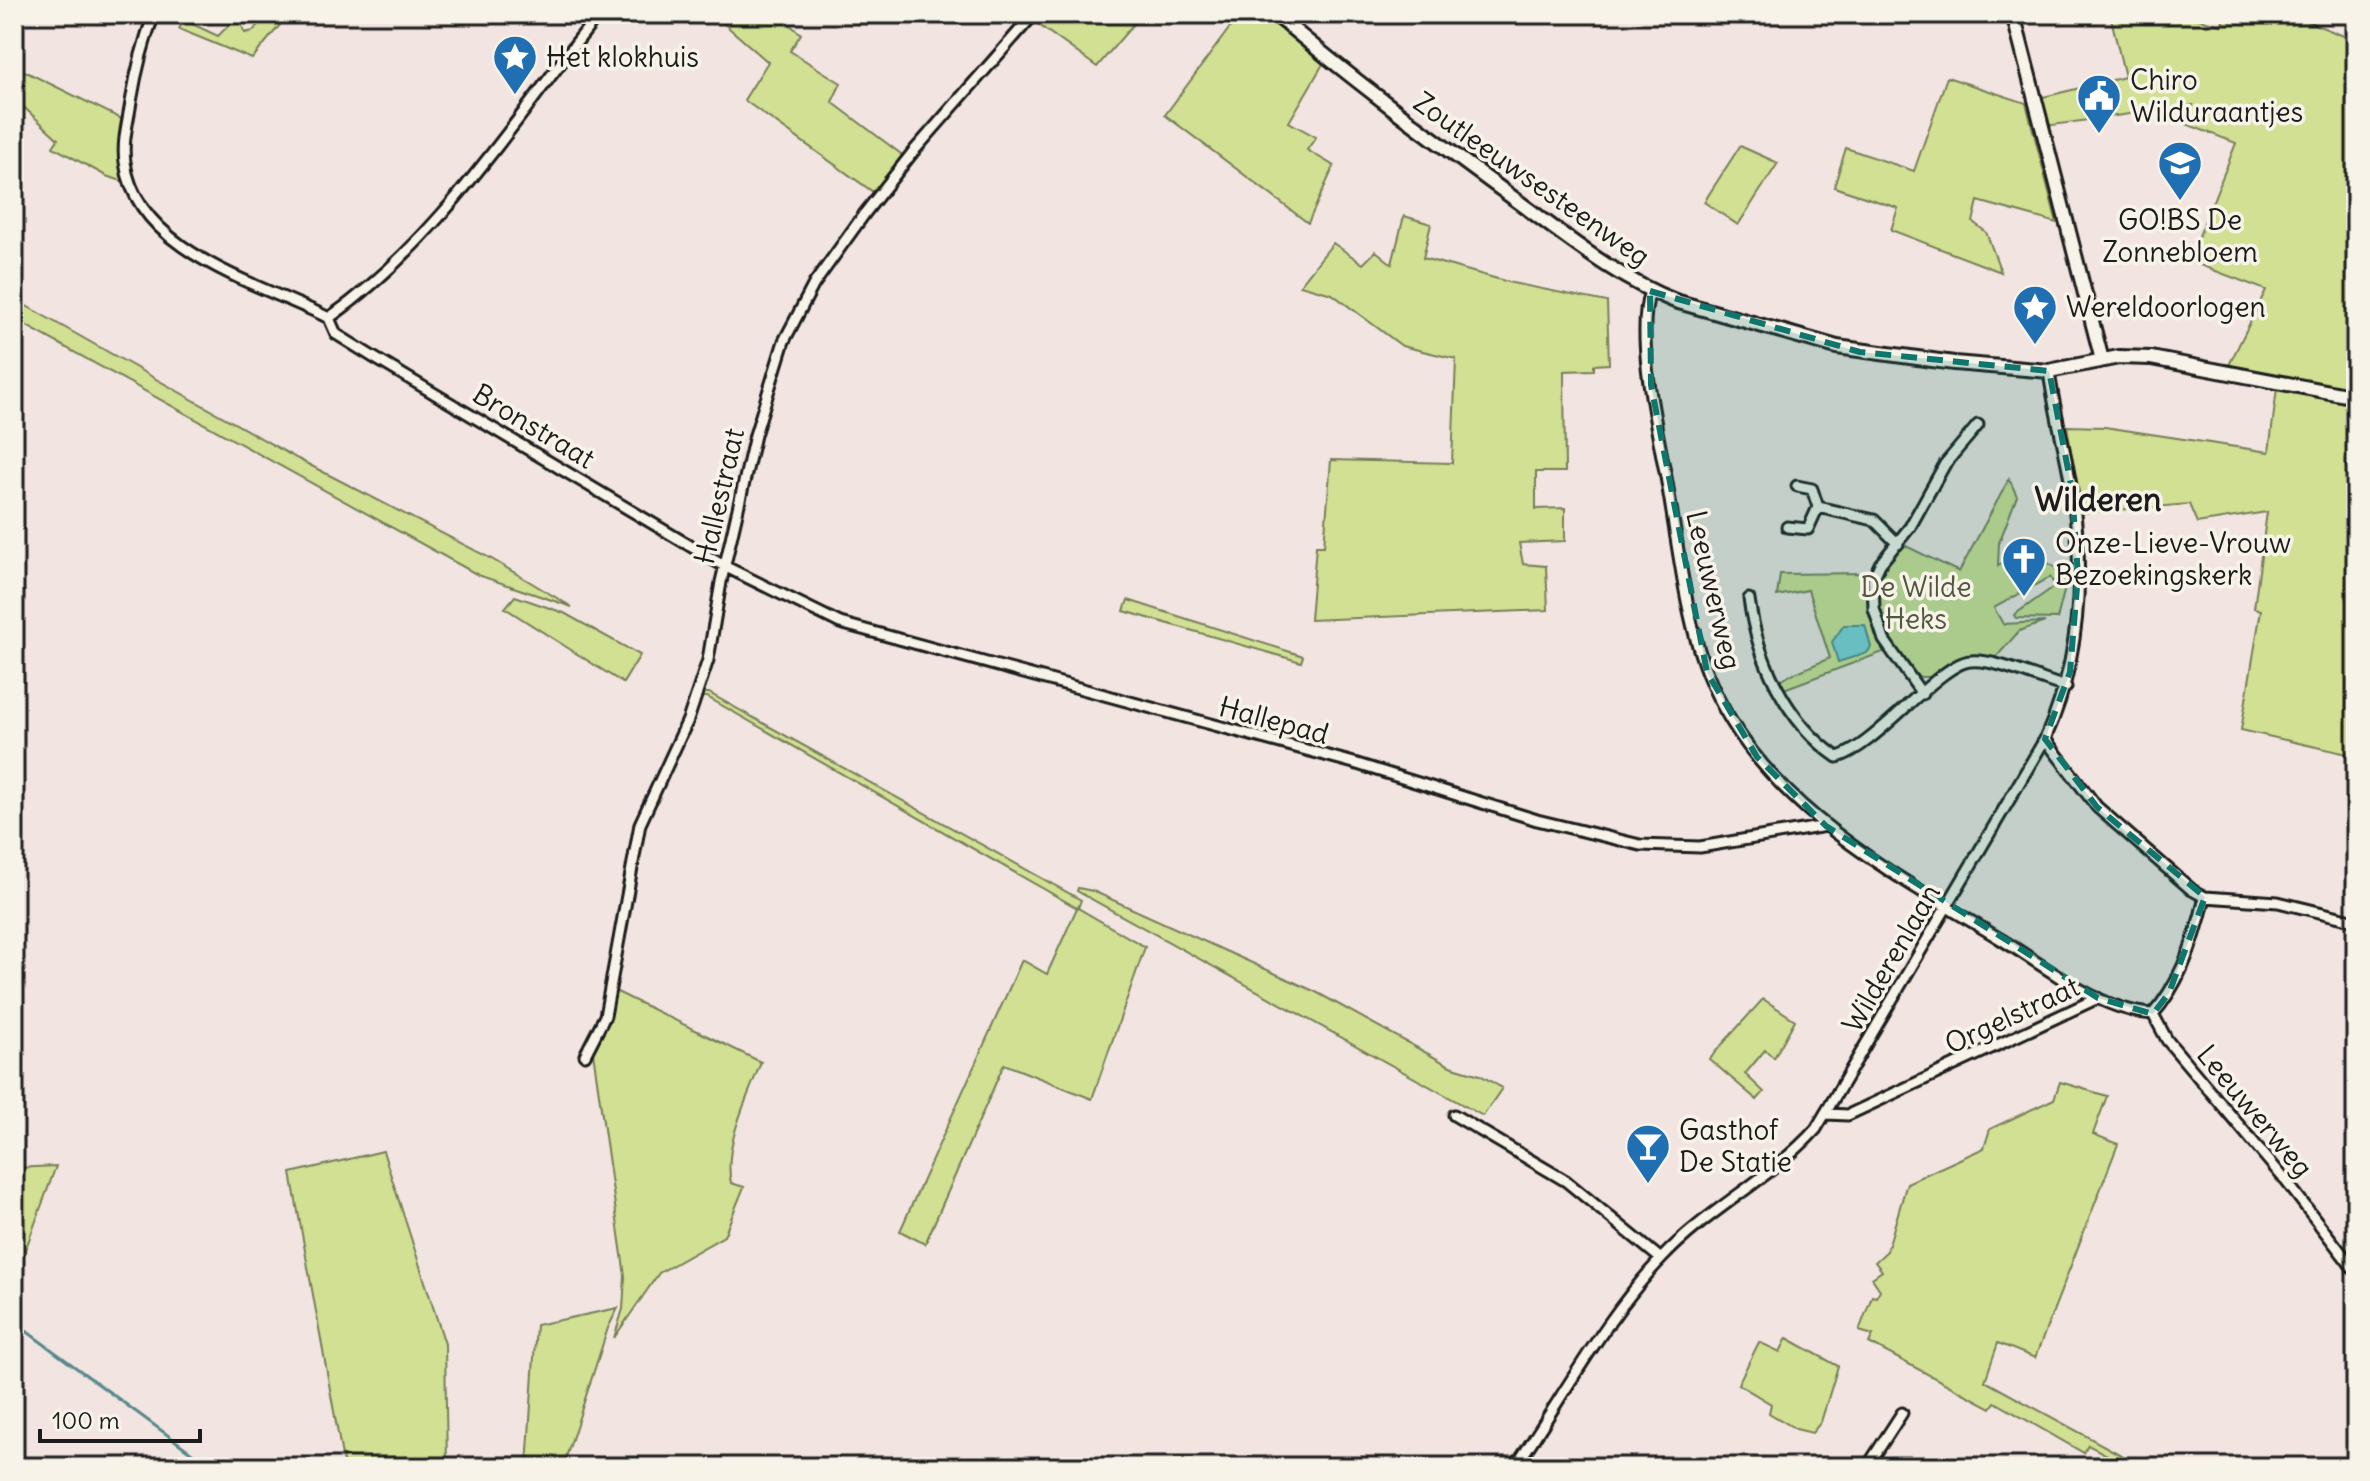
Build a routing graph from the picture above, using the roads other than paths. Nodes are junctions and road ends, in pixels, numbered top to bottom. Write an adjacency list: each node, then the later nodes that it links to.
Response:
1 (154, 14): 7 (street, Bronstraat)
2 (599, 14): 7 (street)
3 (1034, 14): 16 (street, Hallestraat)
4 (1275, 14): 6 (street, Zoutleeuwsesteenweg)
5 (2013, 14): 8 (street)
6 (1650, 291): 9 (street, Zoutleeuwsesteenweg); 21 (street, Leeuwerweg)
7 (329, 318): 16 (street, Bronstraat)
8 (2102, 360): 9 (street, Zoutleeuwsesteenweg); 10 (street, Zoutleeuwsesteenweg)
9 (2049, 371): 18 (street, Wilderenlaan)
10 (2356, 397)
11 (1978, 425): 15 (street)
12 (1797, 486): 13 (street)
13 (1818, 507): 14 (street); 15 (street)
14 (1787, 527)
15 (1898, 544): 19 (street)
16 (724, 566): 21 (street, Hallepad); 27 (street, Hallestraat)
17 (1749, 599): 19 (street)
18 (2066, 687): 19 (street); 20 (street, Wilderenlaan)
19 (1922, 694)
20 (2045, 739): 22 (street); 23 (street, Wilderenlaan)
21 (1826, 826): 23 (street, Leeuwerweg)
22 (2205, 897): 24 (street); 26 (street)
23 (1947, 906): 25 (street, Leeuwerweg); 28 (street, Wilderenlaan)
24 (2356, 921)
25 (2098, 998): 26 (street, Orgelstraat); 28 (street, Orgelstraat)
26 (2153, 1014): 31 (street, Leeuwerweg)
27 (585, 1055)
28 (1827, 1114): 30 (street, Wilderenlaan)
29 (1454, 1115): 30 (street)
30 (1661, 1259): 33 (street, Wilderenlaan)
31 (2356, 1272)
32 (1902, 1413): 36 (street)
33 (1515, 1467)
34 (1753, 1467): 35 (street)
35 (1761, 1467)
36 (1867, 1467)

